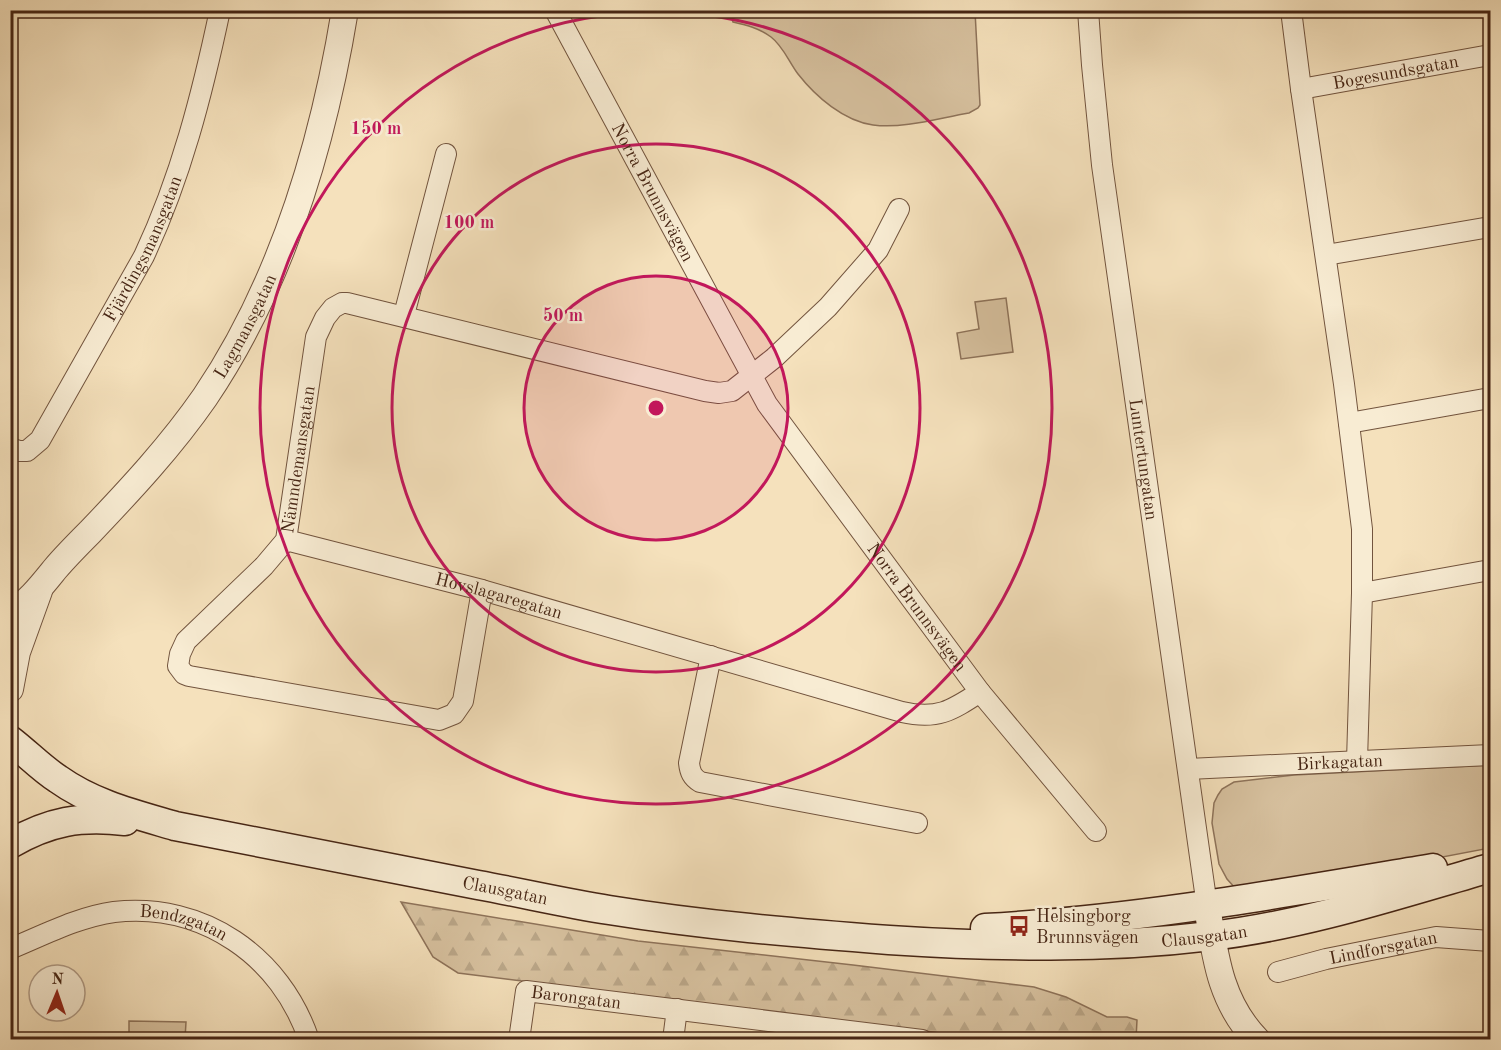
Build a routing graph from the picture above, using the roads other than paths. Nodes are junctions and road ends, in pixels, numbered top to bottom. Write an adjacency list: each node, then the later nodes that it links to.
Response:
1 (220, 10): 16 (street, Fjärdingsmansgatan)
2 (345, 10): 19 (street, Lagmansgatan)
3 (555, 10): 13 (street, Norra Brunnsvägen)
4 (1089, 10): 29 (street, Luntertungatan)
5 (1291, 10): 7 (street)
6 (1491, 55): 7 (street, Bogesundsgatan)
7 (1300, 89): 11 (street)
8 (446, 154): 12 (street)
9 (899, 209): 13 (street)
10 (1491, 227): 11 (street)
11 (1326, 255): 15 (street)
12 (404, 315): 13 (street, Nämndemansgatan); 17 (street, Nämndemansgatan)
13 (750, 376): 25 (street, Norra Brunnsvägen)
14 (1491, 398): 15 (street)
15 (1349, 423): 21 (street)
16 (10, 448)
17 (286, 540): 20 (street, Hovslagaregatan); 20 (street, Nämndemansgatan)
18 (1491, 570): 21 (street)
19 (40, 588): 22 (street, Lagmansgatan); 24 (street, Lagmansgatan)
20 (482, 590): 23 (street, Hovslagaregatan)
21 (1362, 593): 28 (street)
22 (10, 614)
23 (711, 656): 25 (street, Hovslagaregatan); 30 (street)
24 (10, 688)
25 (980, 692): 32 (street, Norra Brunnsvägen)
26 (10, 740): 31 (main road, Clausgatan)
27 (1491, 755): 28 (street, Birkagatan)
28 (1357, 761): 29 (street, Birkagatan)
29 (1188, 769): 36 (street, Luntertungatan)
30 (917, 823)
31 (175, 826): 33 (main road, Clausgatan); 37 (main road, Clausgatan)
32 (1096, 831)
33 (10, 844)
34 (1491, 858): 36 (main road, Clausgatan)
35 (1491, 868): 38 (main road, Clausgatan)
36 (1207, 906): 37 (main road, Clausgatan); 38 (street)
37 (839, 936): 38 (main road, Clausgatan)
38 (1212, 936): 48 (street)
39 (1491, 941): 41 (street, Lindforsgatan)
40 (10, 949): 44 (street, Bendzgatan)
41 (1278, 972)
42 (677, 1009): 43 (street, Barongatan); 45 (street, Barongatan); 46 (street)
43 (831, 1034): 47 (street, Barongatan)
44 (309, 1040)
45 (519, 1040)
46 (672, 1040)
47 (922, 1040)
48 (1257, 1040)

